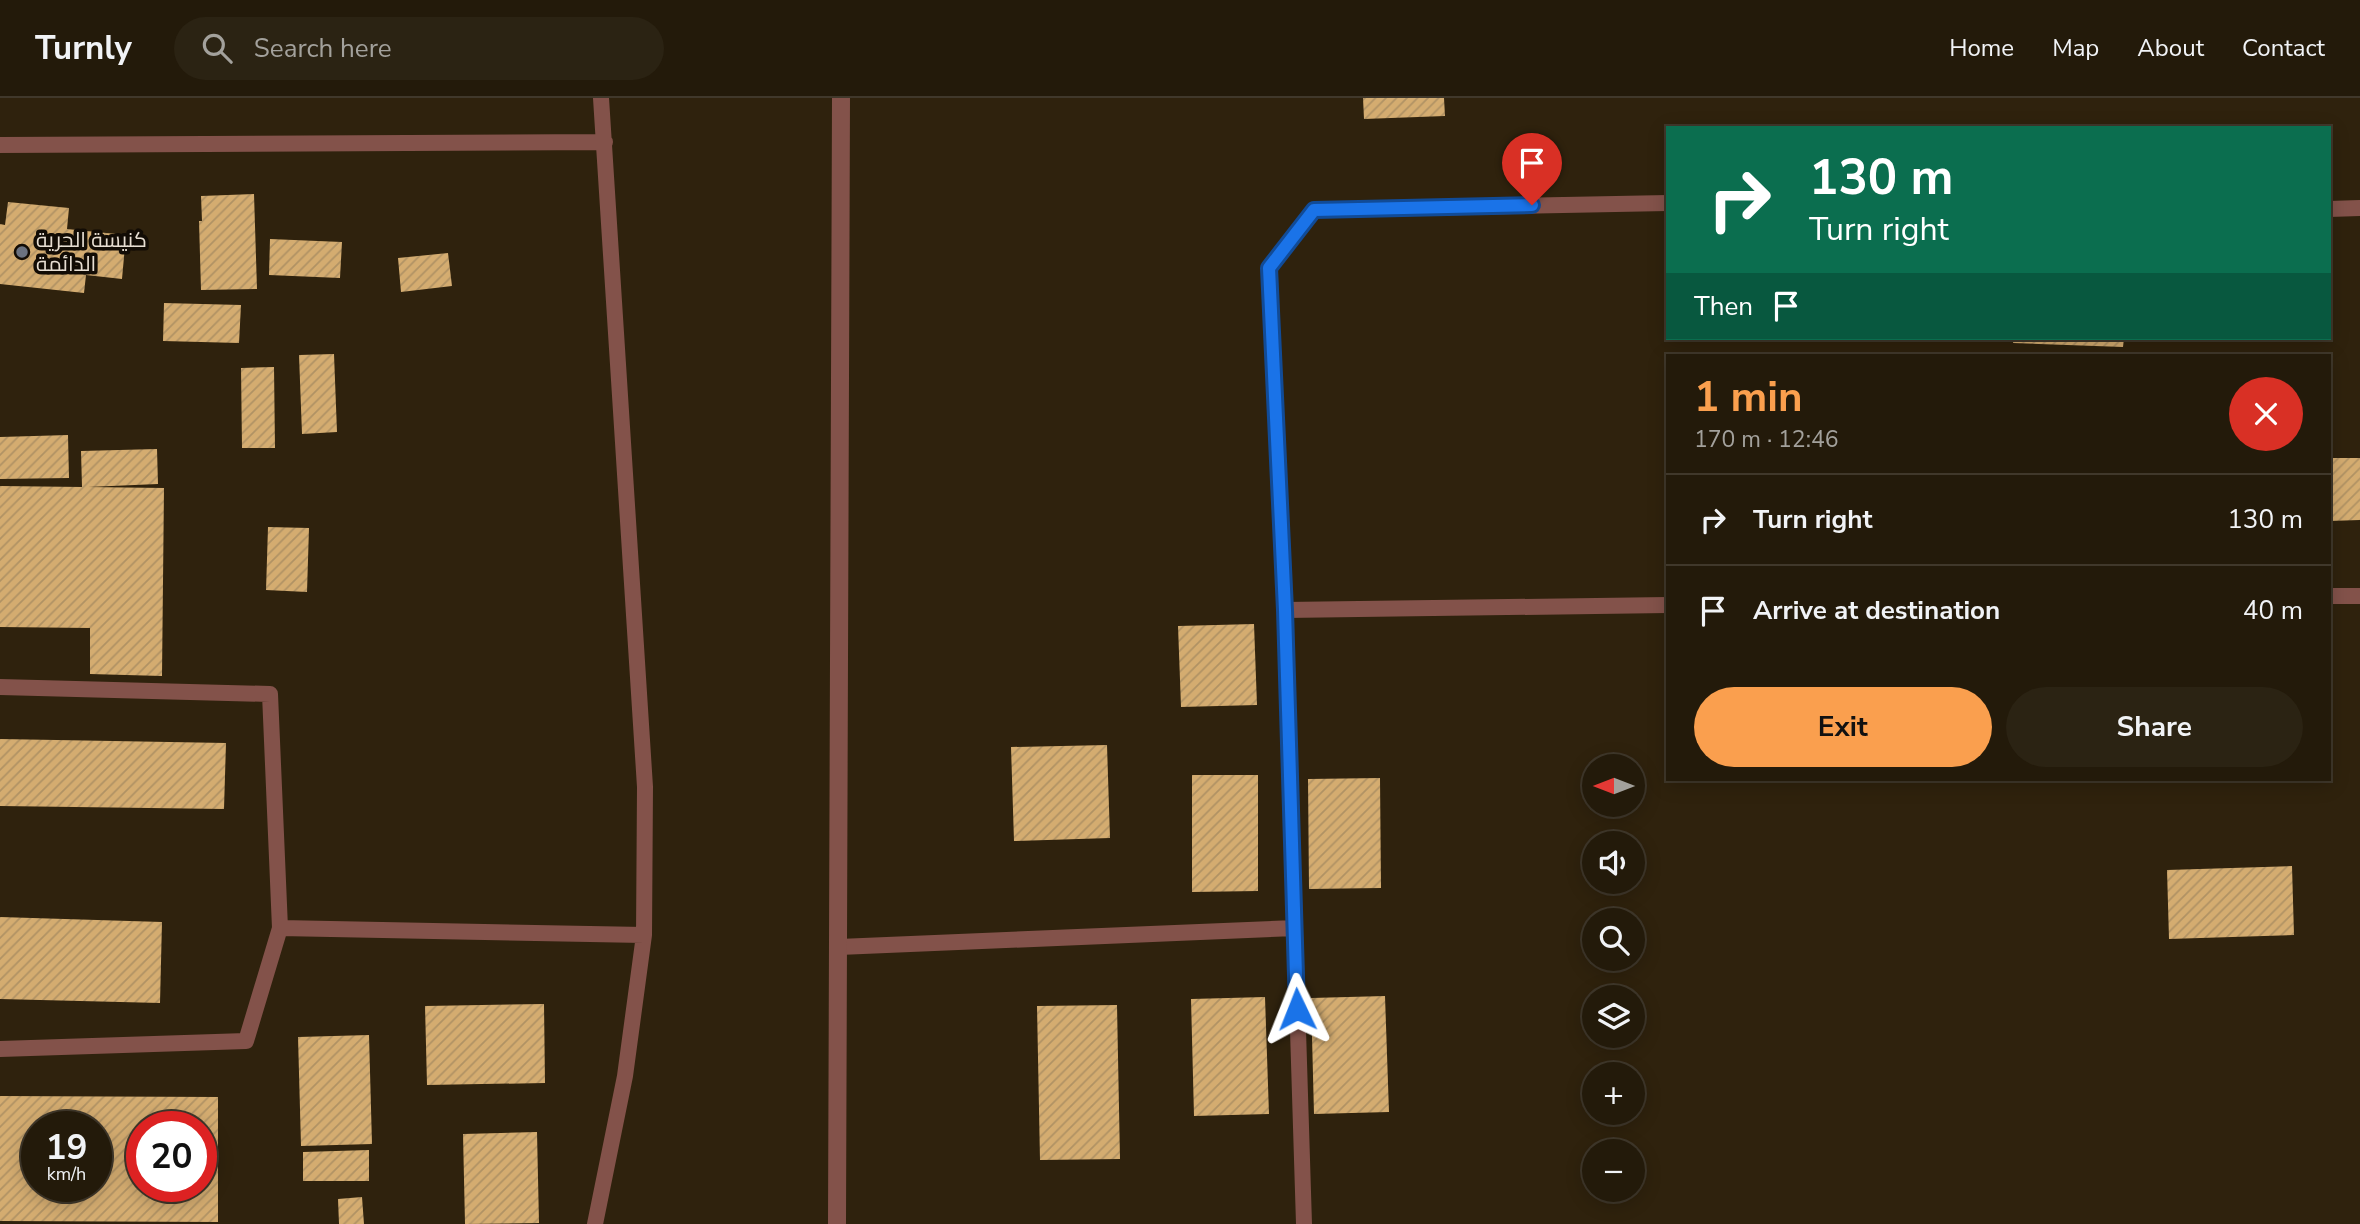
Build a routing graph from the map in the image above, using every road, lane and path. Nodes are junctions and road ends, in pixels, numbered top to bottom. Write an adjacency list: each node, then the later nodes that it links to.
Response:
1 (601, 98): 3 (lane)
2 (841, 98): 16 (street)
3 (605, 142): 4 (lane); 15 (lane)
4 (0, 145)
5 (1666, 202): 11 (lane)
6 (2360, 208): 7 (lane)
7 (2331, 209)
8 (2331, 596): 9 (lane)
9 (2360, 596)
10 (1666, 605): 11 (lane)
11 (1285, 610): 14 (lane)
12 (0, 687): 13 (lane)
13 (280, 928): 15 (lane); 17 (lane)
14 (1295, 928): 16 (lane); 20 (lane)
15 (644, 936): 18 (lane)
16 (838, 947): 19 (street)
17 (0, 1049)
18 (595, 1224)
19 (837, 1224)
20 (1304, 1224)

